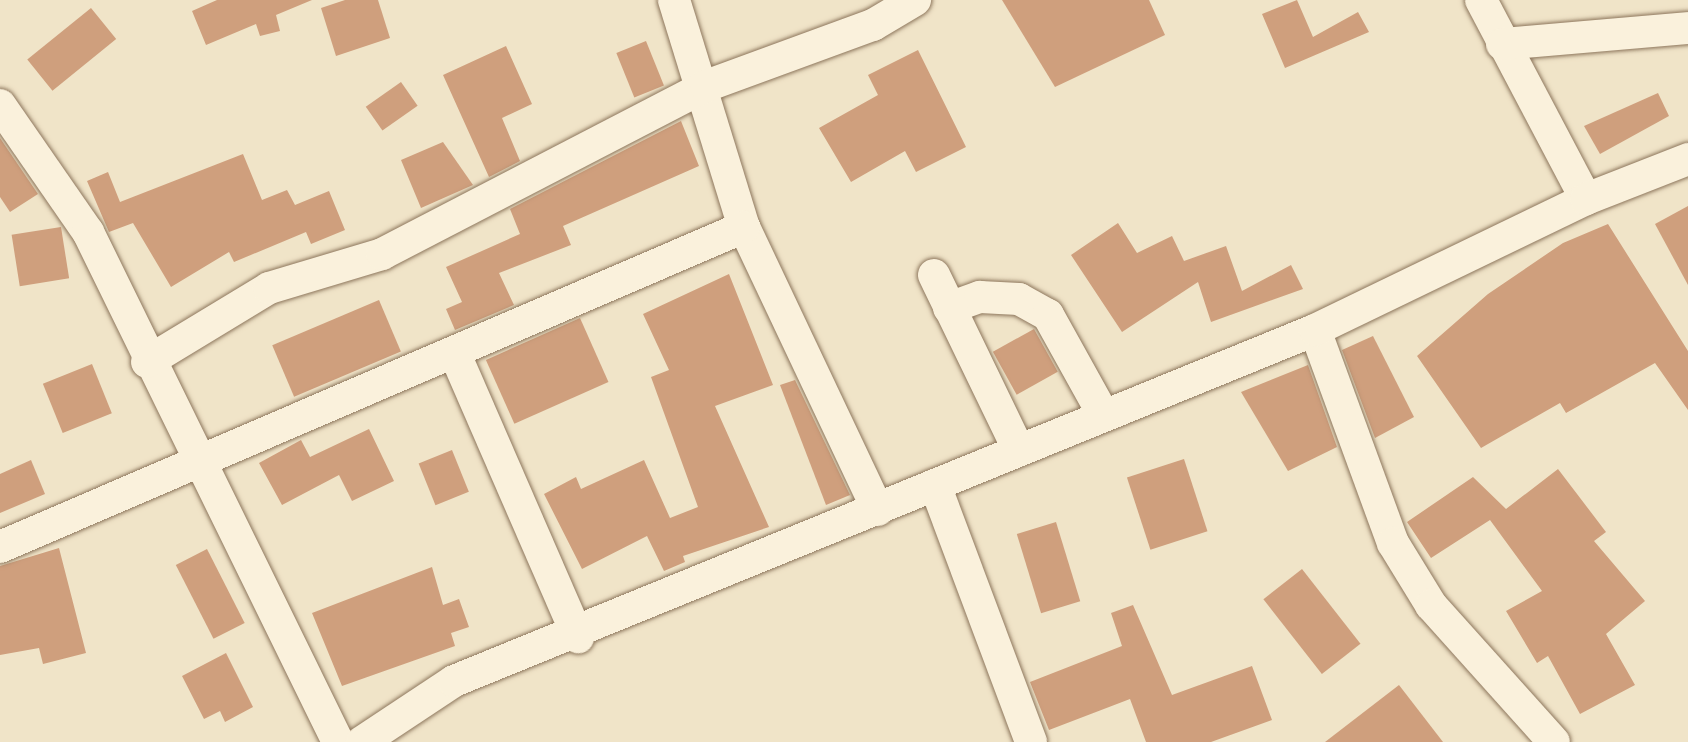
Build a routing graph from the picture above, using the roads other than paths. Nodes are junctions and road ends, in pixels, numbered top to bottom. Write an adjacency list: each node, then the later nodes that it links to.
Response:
1 (674, 0): 6 (street)
2 (915, 0): 6 (street)
3 (1481, 0): 5 (street)
4 (1688, 28): 5 (street)
5 (1502, 44): 9 (street)
6 (706, 86): 10 (street); 15 (street)
7 (0, 105): 15 (street)
8 (1688, 159): 9 (street)
9 (1586, 199): 13 (street)
10 (744, 227): 14 (street); 20 (street)
11 (934, 275): 12 (street)
12 (949, 308): 16 (street); 17 (street)
13 (1315, 330): 16 (street); 26 (street)
14 (455, 354): 18 (street); 22 (street)
15 (147, 362): 18 (street)
16 (1104, 416): 17 (street)
17 (1019, 451): 19 (street)
18 (204, 465): 21 (street); 23 (street)
19 (935, 485): 20 (street); 25 (street)
20 (878, 510): 22 (street)
21 (0, 547)
22 (578, 637): 24 (street)
23 (338, 742)
24 (362, 742)
25 (1031, 742)
26 (1554, 742)

